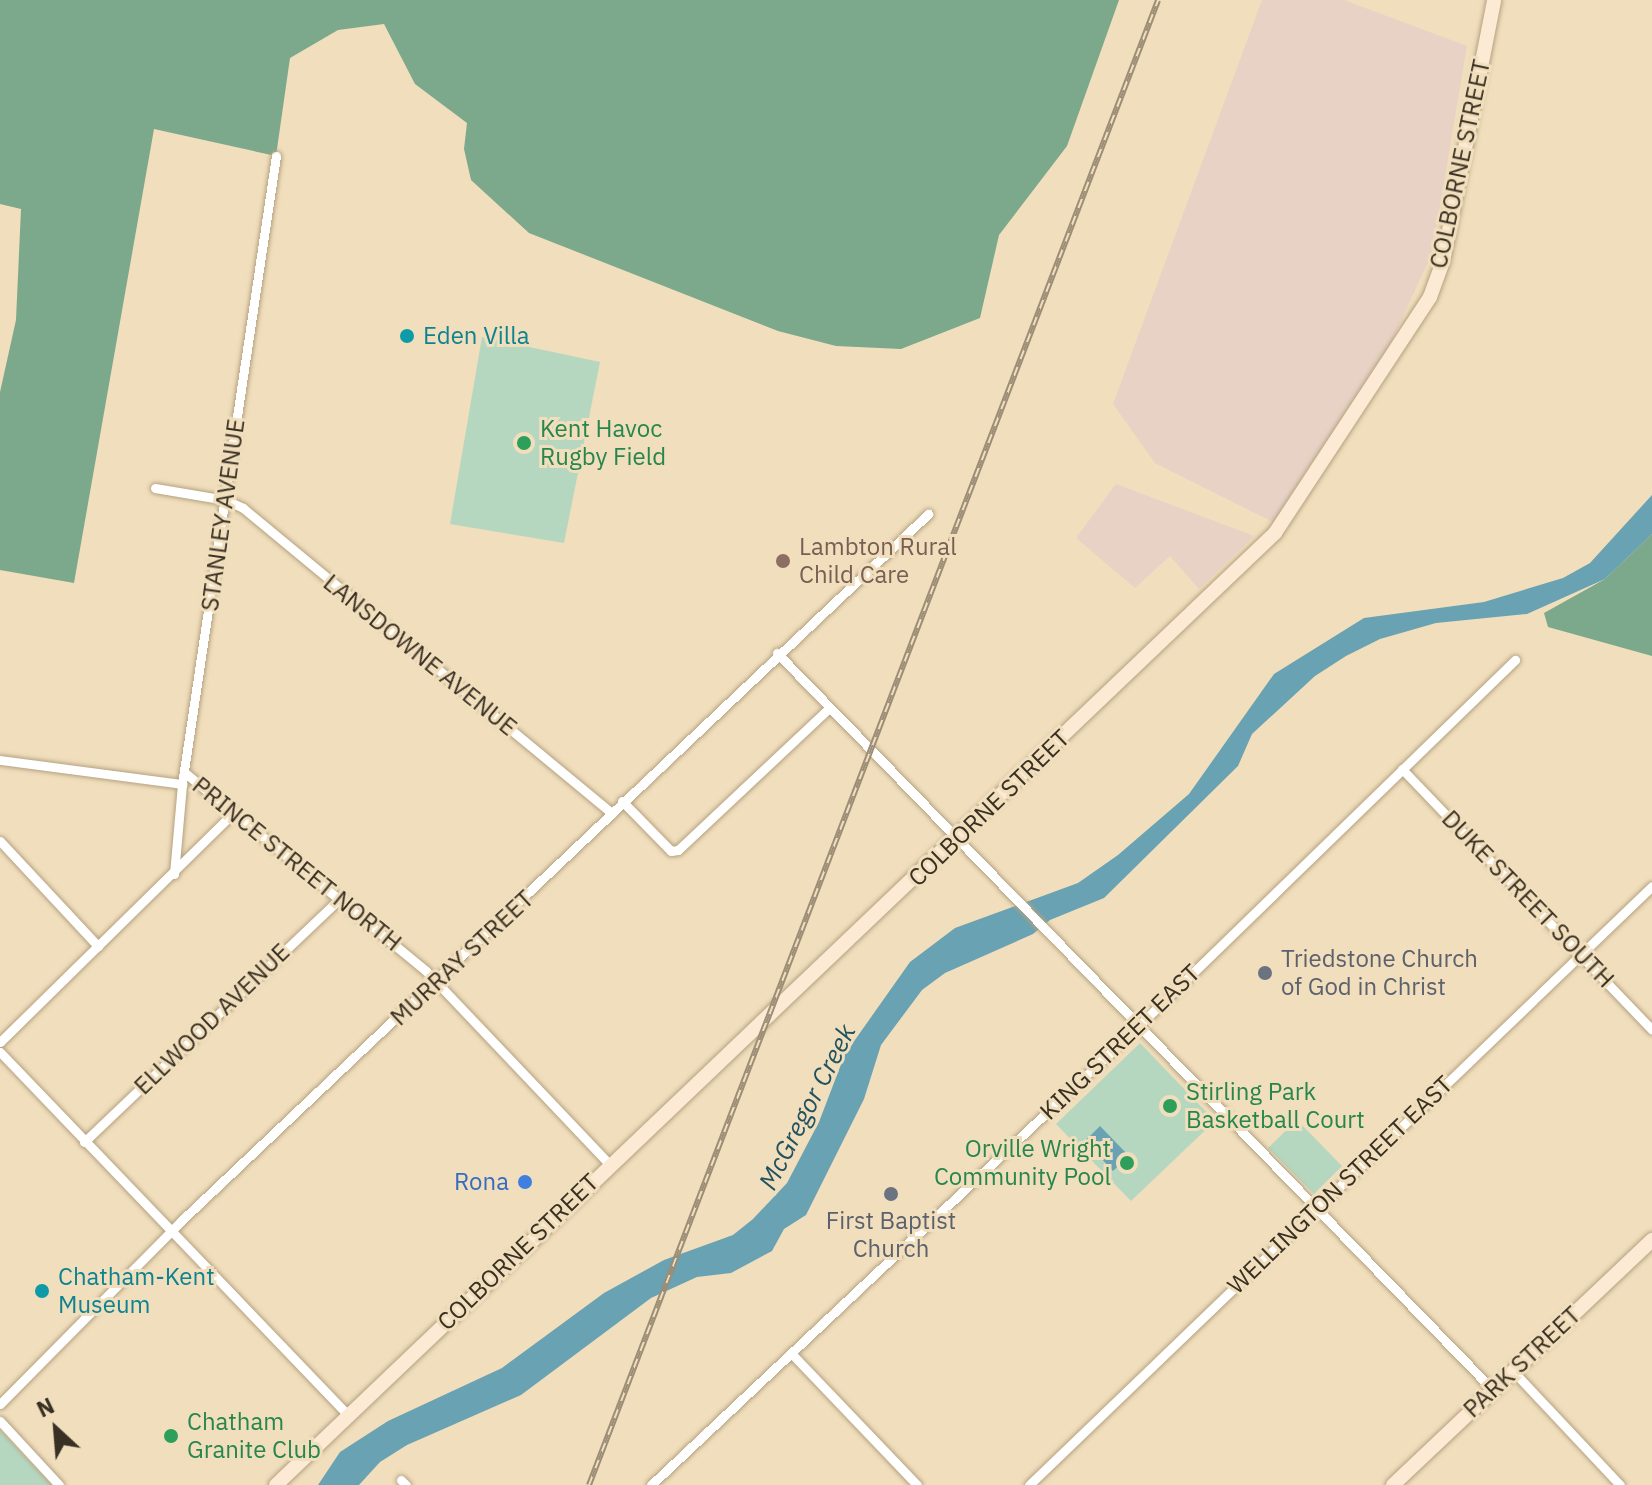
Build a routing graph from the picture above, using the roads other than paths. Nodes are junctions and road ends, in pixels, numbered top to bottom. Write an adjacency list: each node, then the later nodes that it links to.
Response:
1 (1494, 0): 17 (street, COLBORNE STREET)
2 (276, 156): 4 (street, STANLEY AVENUE)
3 (155, 488): 4 (street)
4 (226, 500): 11 (street, STANLEY AVENUE); 15 (street, LANSDOWNE AVENUE)
5 (928, 514): 6 (street, MURRAY STREET)
6 (777, 653): 8 (street); 13 (street, MURRAY STREET)
7 (1515, 660): 10 (street, KING STREET EAST)
8 (829, 708): 13 (street); 17 (street)
9 (0, 760): 12 (street)
10 (1402, 769): 22 (street, DUKE STREET SOUTH); 24 (street, KING STREET EAST)
11 (184, 772): 12 (street, STANLEY AVENUE); 14 (street, PRINCE STREET NORTH)
12 (182, 784): 18 (street, STANLEY AVENUE)
13 (622, 801): 15 (street, MURRAY STREET)
14 (234, 812): 18 (street); 20 (street, PRINCE STREET NORTH)
15 (612, 813): 23 (street, MURRAY STREET)
16 (0, 841): 21 (street)
17 (956, 842): 24 (street); 29 (street, COLBORNE STREET)
18 (174, 874): 21 (street)
19 (1652, 886): 22 (street, WELLINGTON STREET EAST)
20 (341, 897): 23 (street, PRINCE STREET NORTH); 28 (street, ELLWOOD AVENUE)
21 (98, 946): 26 (street)
22 (1582, 954): 25 (street, DUKE STREET SOUTH); 30 (street, WELLINGTON STREET EAST)
23 (436, 982): 29 (street, PRINCE STREET NORTH); 31 (street, MURRAY STREET)
24 (1138, 1026): 30 (street); 33 (street, KING STREET EAST)
25 (1652, 1030)
26 (0, 1042)
27 (0, 1052): 28 (street)
28 (84, 1142): 31 (street)
29 (609, 1164): 37 (street, COLBORNE STREET)
30 (1315, 1209): 35 (street); 43 (street, WELLINGTON STREET EAST)
31 (172, 1235): 36 (street, MURRAY STREET); 37 (street)
32 (1652, 1240): 34 (street, PARK STREET)
33 (791, 1353): 41 (street, KING STREET EAST); 42 (street)
34 (1513, 1371): 35 (street, PARK STREET); 45 (street)
35 (1491, 1388): 44 (street, PARK STREET)
36 (0, 1404)
37 (348, 1415): 40 (street, COLBORNE STREET)
38 (0, 1421): 39 (street)
39 (59, 1485)
40 (276, 1485)
41 (651, 1485)
42 (917, 1485)
43 (1029, 1485)
44 (1393, 1485)
45 (1620, 1485)

